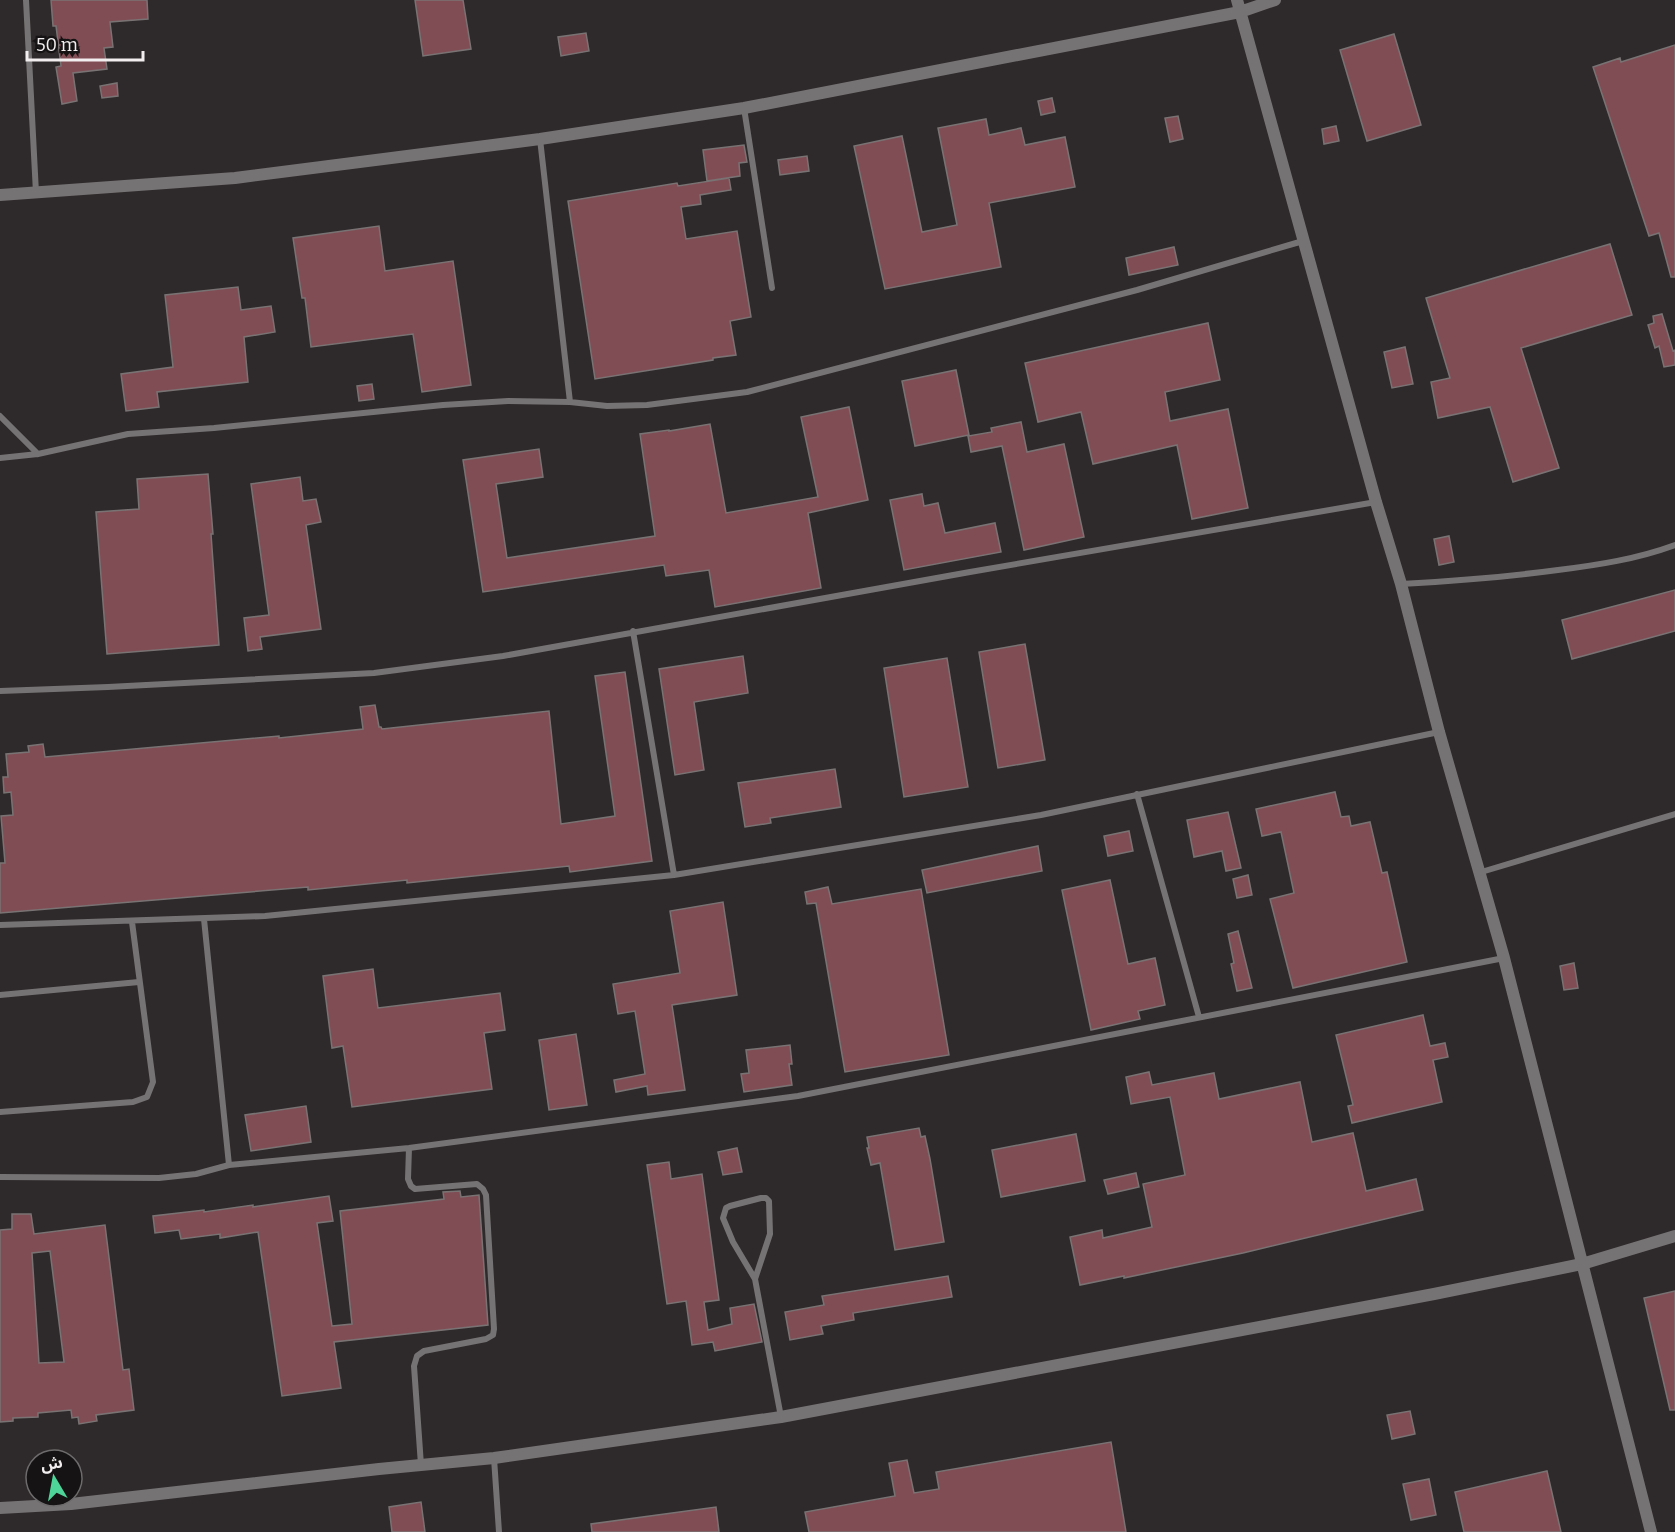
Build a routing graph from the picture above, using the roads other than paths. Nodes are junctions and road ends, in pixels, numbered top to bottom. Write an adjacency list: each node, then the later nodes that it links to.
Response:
1 (26, 0): 6 (lane)
2 (1275, 0): 3 (street)
3 (1238, 6): 4 (street); 8 (street)
4 (744, 108): 5 (street); 9 (lane)
5 (540, 139): 6 (street); 10 (lane)
6 (36, 193): 7 (street)
7 (0, 195)
8 (1303, 241): 10 (lane); 14 (street)
9 (772, 288)
10 (570, 402): 12 (lane)
11 (0, 416): 12 (lane)
12 (38, 454): 13 (lane)
13 (0, 458)
14 (1376, 502): 16 (street); 17 (lane)
15 (1675, 545): 16 (lane)
16 (1401, 584): 19 (street)
17 (633, 632): 18 (lane); 23 (lane)
18 (0, 691)
19 (1439, 732): 20 (lane); 22 (street)
20 (1137, 794): 23 (lane); 30 (lane)
21 (1675, 814): 22 (lane)
22 (1478, 873): 27 (street)
23 (674, 875): 24 (lane)
24 (204, 919): 25 (lane); 33 (lane)
25 (132, 922): 26 (lane); 28 (lane)
26 (0, 925)
27 (1504, 958): 30 (lane); 36 (street)
28 (139, 982): 29 (lane); 31 (lane)
29 (0, 995)
30 (1199, 1017): 32 (lane)
31 (0, 1112)
32 (409, 1148): 33 (lane); 40 (lane)
33 (229, 1165): 34 (lane)
34 (0, 1177)
35 (1675, 1236): 36 (street)
36 (1582, 1264): 38 (street); 43 (street)
37 (755, 1279): 37 (lane); 38 (lane)
38 (781, 1417): 39 (street)
39 (494, 1458): 40 (street); 42 (lane)
40 (421, 1465): 41 (street)
41 (0, 1508)
42 (499, 1532)
43 (1652, 1532)

